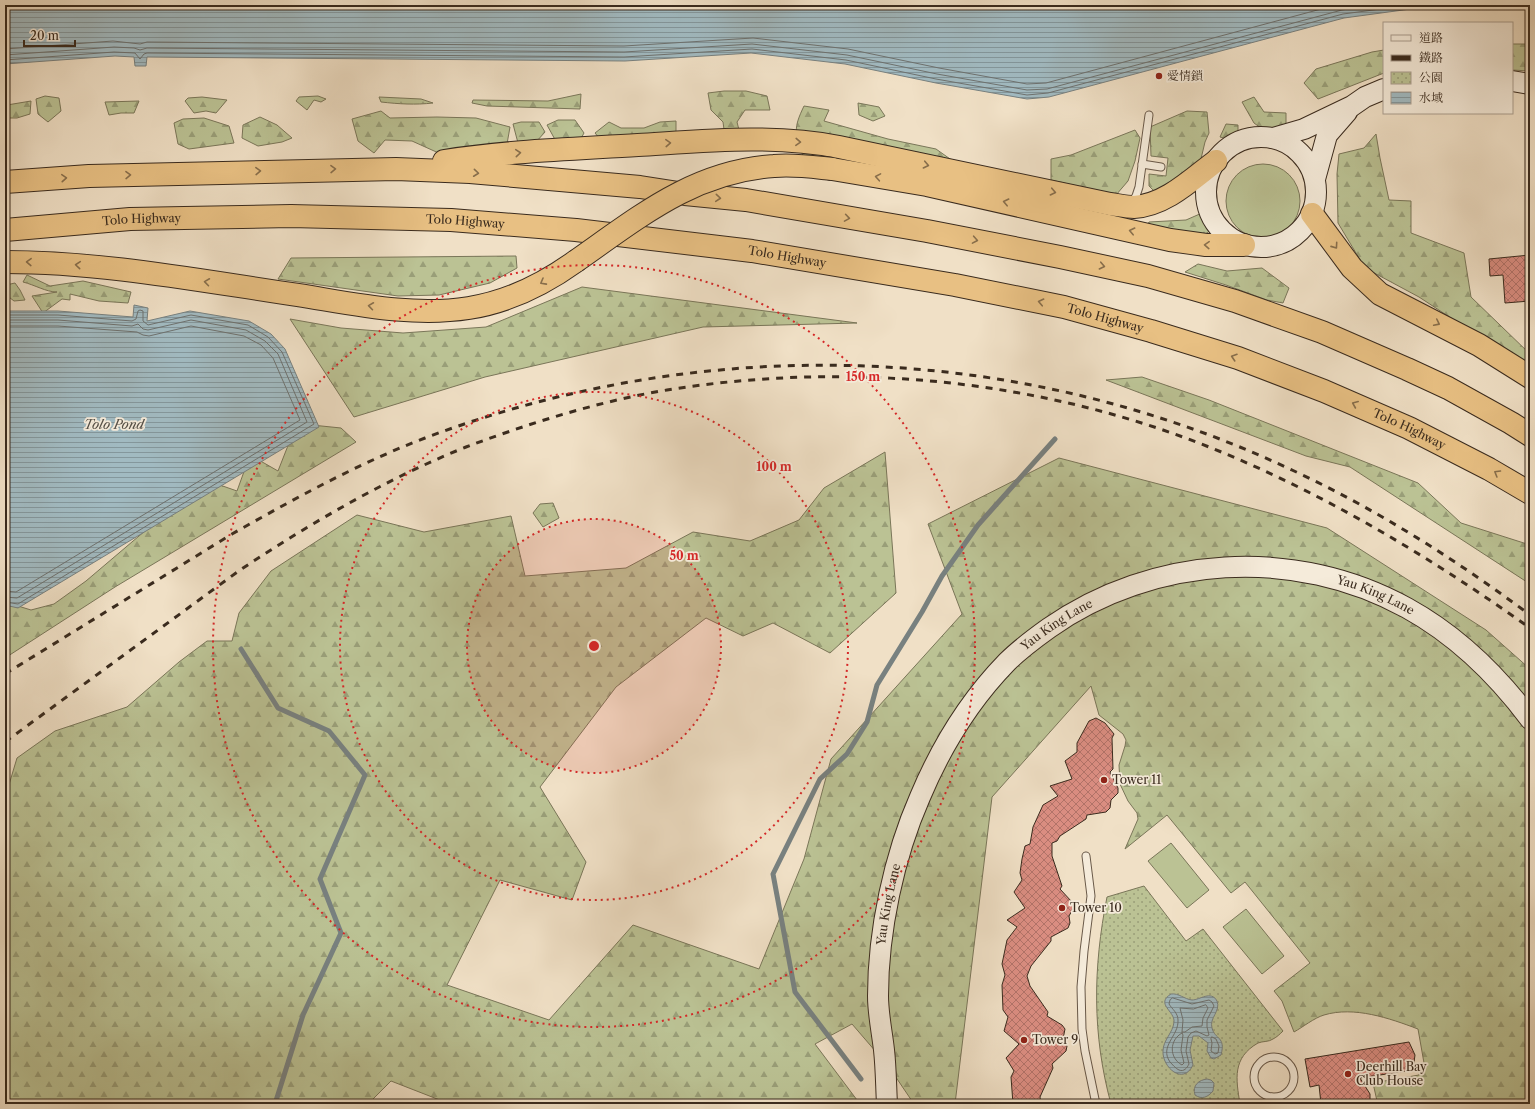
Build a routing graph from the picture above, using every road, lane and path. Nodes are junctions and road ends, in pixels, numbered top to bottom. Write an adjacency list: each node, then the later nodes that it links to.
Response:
1 (1513, 81): 2 (street)
2 (1530, 84)
3 (1383, 89): 4 (street)
4 (1352, 106): 6 (street); 11 (street)
5 (1149, 115): 8 (lane)
6 (1273, 138): 7 (street); 11 (street)
7 (1216, 161): 13 (highway); 16 (street)
8 (1142, 164): 9 (lane); 13 (lane)
9 (1161, 167)
10 (396, 169): 12 (highway, one-way to 10); 13 (highway, one-way to 13); 19 (highway, one-way to 19)
11 (1315, 179): 14 (street)
12 (5, 182)
13 (1129, 207)
14 (1312, 214): 16 (street); 18 (highway, one-way to 18)
15 (5, 230): 20 (highway, Tolo Highway, one-way to 15)
16 (1244, 245): 17 (highway, one-way to 17, bridge)
17 (5, 262)
18 (1530, 377)
19 (1530, 435)
20 (1530, 493)
21 (1530, 719): 24 (street, Yau King Lane)
22 (1086, 856): 25 (lane)
23 (1275, 1101): 23 (lane)
24 (886, 1104)
25 (1096, 1104)

